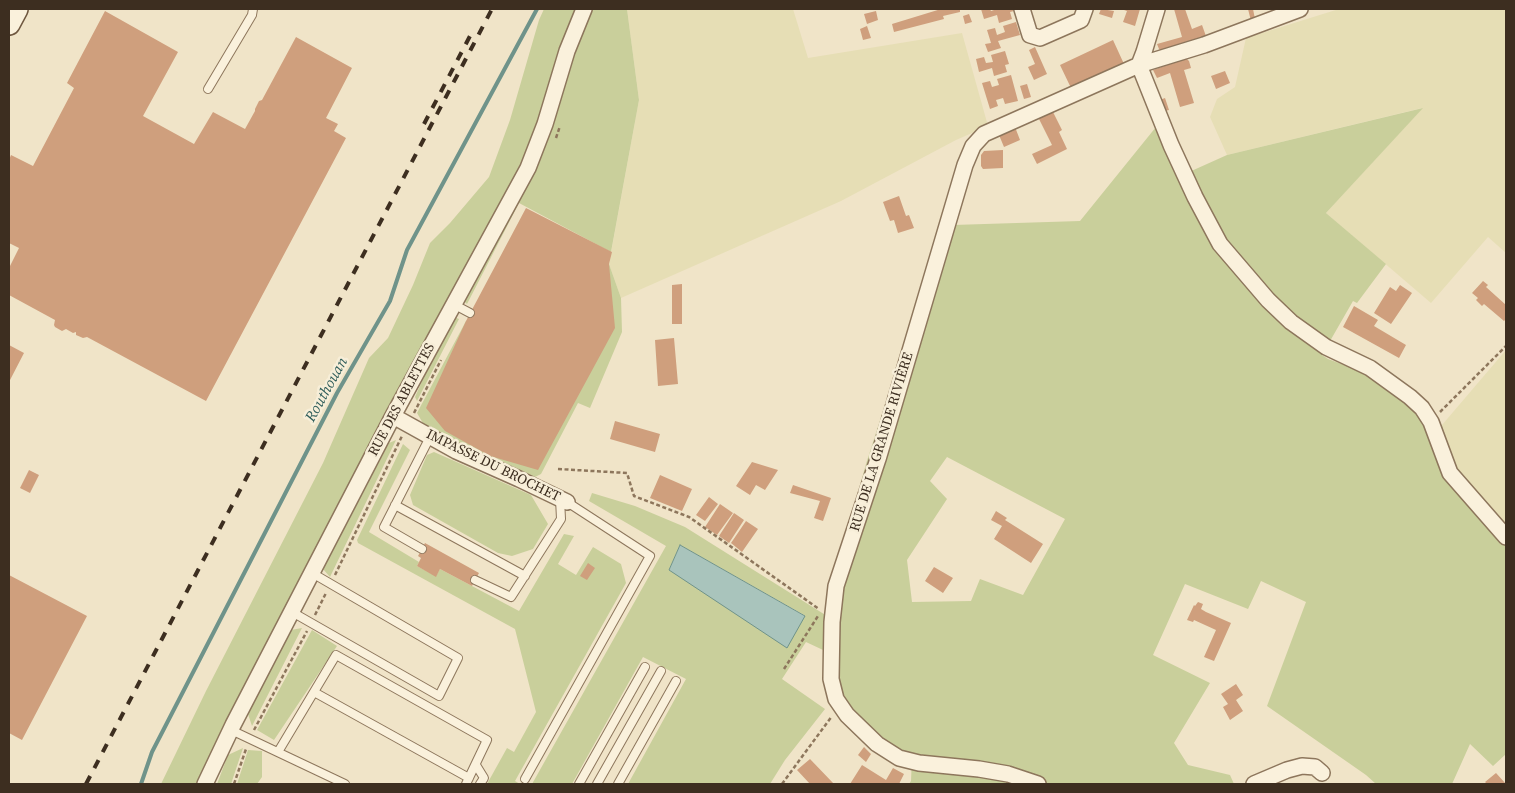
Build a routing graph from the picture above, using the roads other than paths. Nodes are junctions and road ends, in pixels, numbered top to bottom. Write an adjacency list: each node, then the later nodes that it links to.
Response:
1 (17, 9): 8 (street)
2 (253, 9): 10 (lane)
3 (584, 9): 11 (street, RUE DES ABLETTES)
4 (1022, 9): 5 (street)
5 (1085, 9)
6 (1157, 9): 9 (street)
7 (1300, 9): 9 (street, RUE DE LA GRANDE RIVIÈRE)
8 (9, 24)
9 (1138, 66): 17 (street); 39 (street, RUE DE LA GRANDE RIVIÈRE)
10 (208, 89)
11 (453, 304): 12 (lane); 13 (street, RUE DES ABLETTES)
12 (470, 313)
13 (393, 416): 14 (street, IMPASSE DU BROCHET); 19 (street, RUE DES ABLETTES)
14 (430, 437): 15 (street, IMPASSE DU BROCHET); 16 (lane)
15 (564, 500): 20 (lane); 31 (lane)
16 (395, 505): 18 (lane); 20 (lane)
17 (1506, 537)
18 (422, 549)
19 (312, 573): 22 (street, RUE DES ABLETTES); 22 (lane)
20 (525, 576): 21 (lane)
21 (475, 580)
22 (292, 612): 27 (street, RUE DES ABLETTES)
23 (645, 668): 36 (lane)
24 (661, 671): 37 (lane)
25 (676, 681): 38 (lane)
26 (314, 692): 28 (lane); 29 (lane); 32 (lane)
27 (231, 730): 28 (lane); 33 (street, RUE DES ABLETTES)
28 (278, 752): 34 (lane)
29 (476, 765): 32 (lane); 35 (lane)
30 (1322, 773): 40 (street)
31 (525, 779)
32 (468, 781)
33 (205, 784)
34 (345, 784)
35 (480, 784)
36 (579, 784)
37 (597, 784)
38 (618, 784)
39 (1038, 784)
40 (1254, 784)

